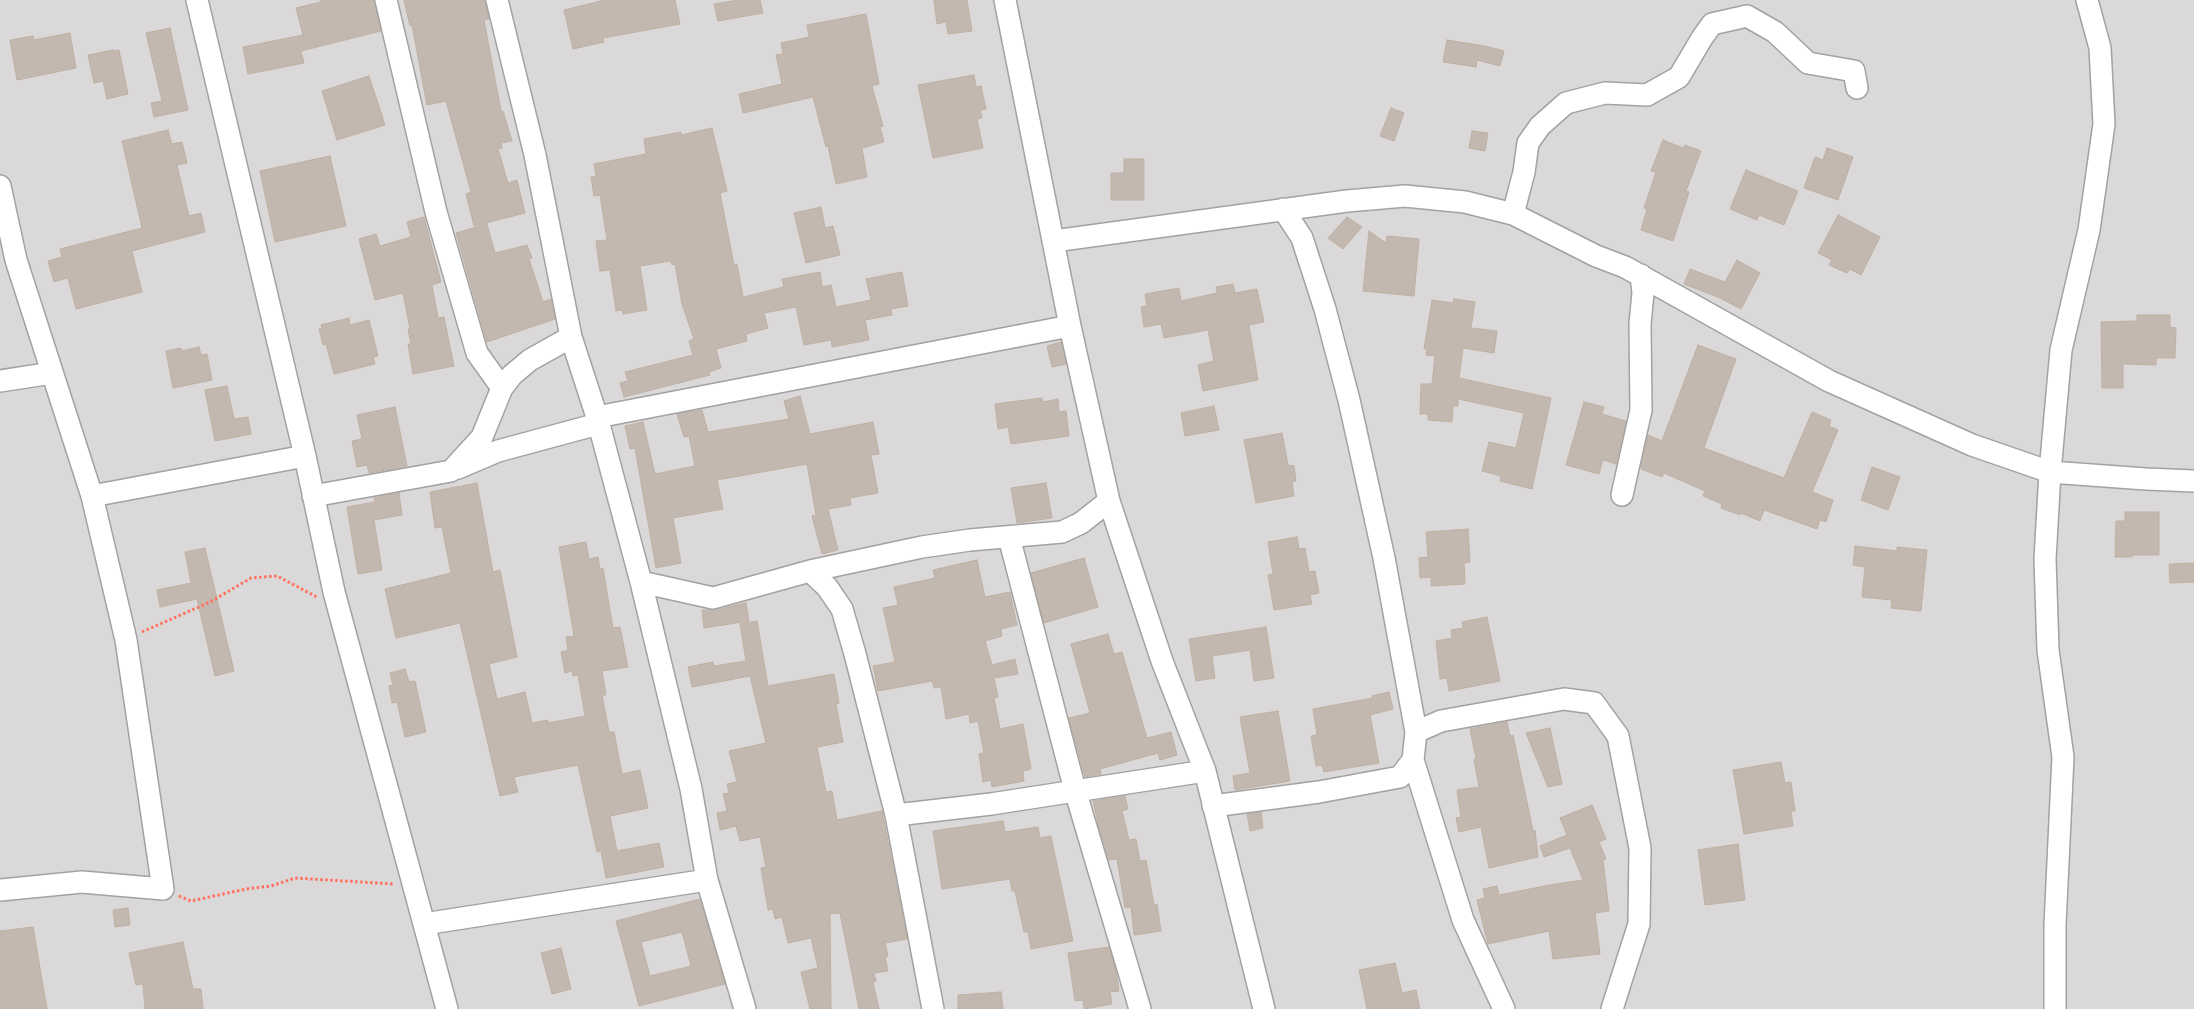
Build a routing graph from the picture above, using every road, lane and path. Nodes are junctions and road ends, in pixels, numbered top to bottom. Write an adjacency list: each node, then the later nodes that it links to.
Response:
1 (197, 0): 18 (street)
2 (386, 0): 16 (street)
3 (497, 0): 13 (street)
4 (1005, 0): 10 (street)
5 (2087, 0): 20 (street)
6 (1857, 88): 9 (street)
7 (0, 186): 14 (street)
8 (1283, 209): 9 (street); 10 (street); 31 (street)
9 (1513, 214): 11 (street)
10 (1054, 241): 12 (street)
11 (1641, 275): 20 (street); 22 (street)
12 (1070, 326): 17 (street); 25 (street)
13 (571, 337): 16 (street); 17 (street)
14 (52, 373): 15 (street); 23 (street)
15 (0, 381)
16 (502, 388): 19 (street)
17 (597, 420): 19 (street); 28 (street)
18 (305, 456): 23 (street); 24 (street)
19 (451, 471): 24 (street)
20 (2050, 472): 21 (street); 49 (street)
21 (2194, 481)
22 (1622, 495)
23 (92, 496): 30 (street)
24 (313, 496): 29 (street)
25 (1109, 501): 26 (street); 33 (street)
26 (1009, 537): 27 (street); 34 (street)
27 (810, 571): 28 (street); 36 (street)
28 (641, 582): 37 (street)
29 (334, 592): 30 (path); 38 (street)
30 (126, 640): 40 (street)
31 (1416, 732): 32 (street); 48 (street)
32 (1413, 760): 35 (street); 47 (street)
33 (1205, 771): 34 (street); 35 (street)
34 (1075, 790): 36 (street); 45 (street)
35 (1213, 806): 46 (street)
36 (896, 815): 44 (street)
37 (707, 880): 41 (street); 43 (street)
38 (414, 884): 40 (path); 41 (street)
39 (0, 890): 40 (street)
40 (163, 890)
41 (424, 924): 42 (street)
42 (446, 1009)
43 (744, 1009)
44 (933, 1009)
45 (1140, 1009)
46 (1264, 1009)
47 (1504, 1009)
48 (1612, 1009)
49 (2055, 1009)

